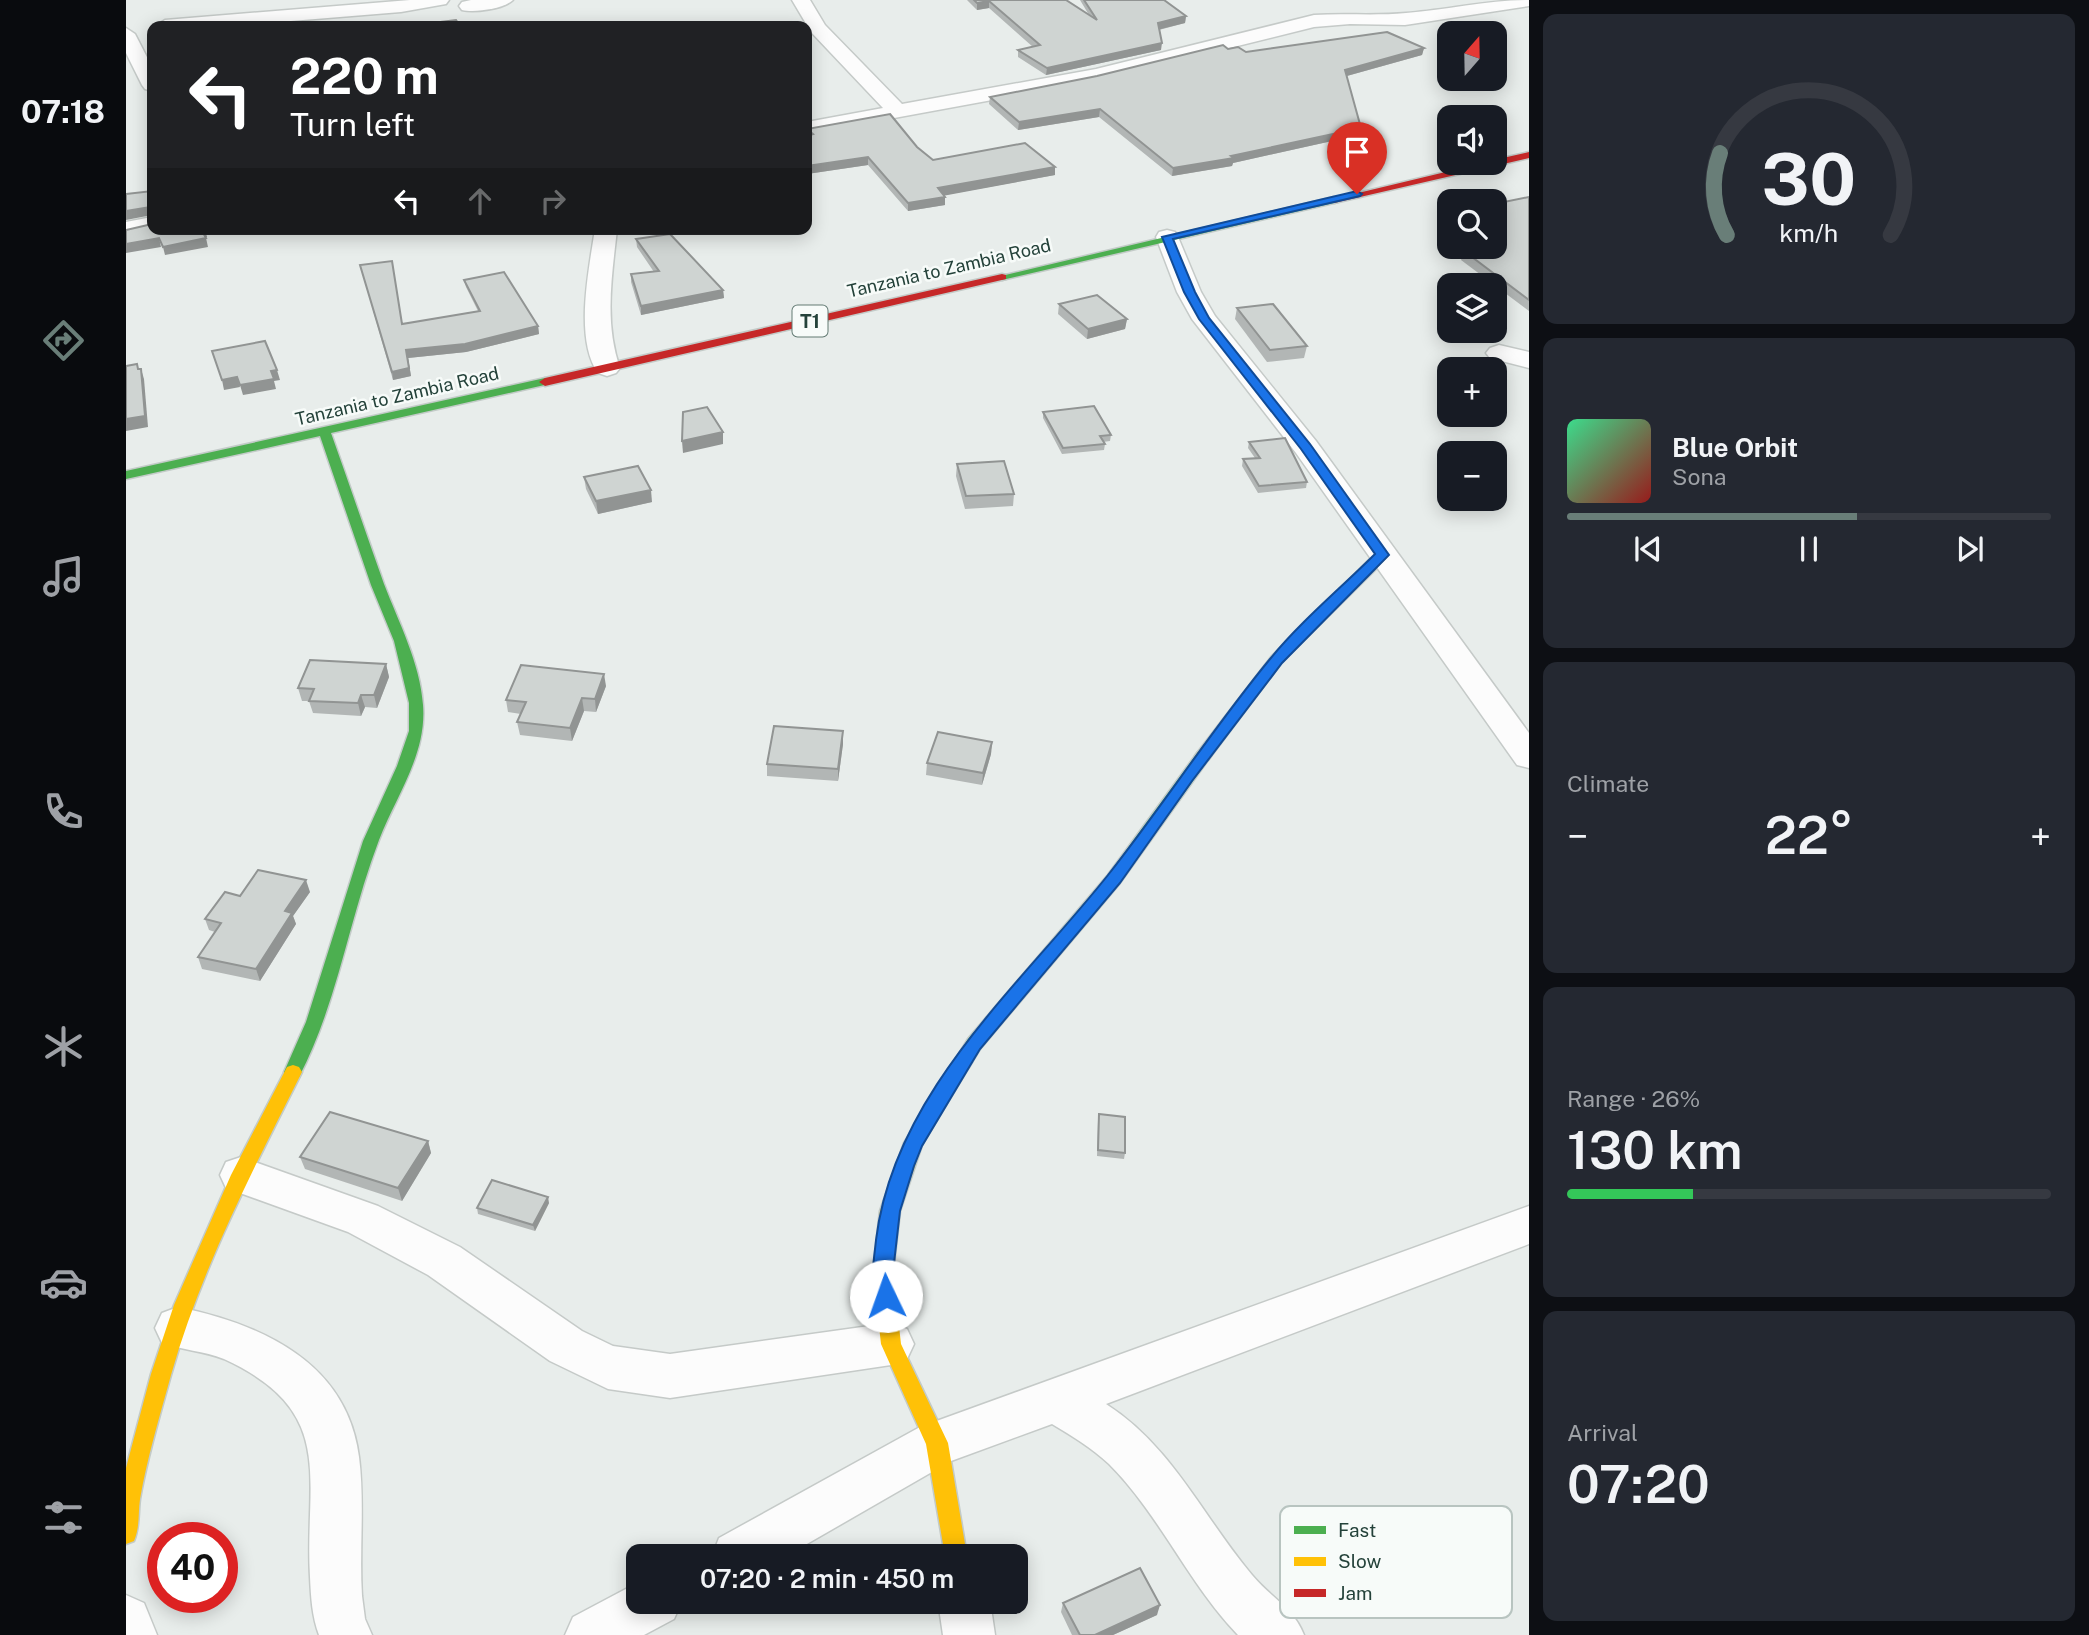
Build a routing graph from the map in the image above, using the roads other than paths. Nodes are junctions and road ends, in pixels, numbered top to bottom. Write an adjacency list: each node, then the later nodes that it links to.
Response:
1 (440, 0): 8 (street)
2 (504, 0): 5 (street)
3 (801, 0): 12 (street)
4 (1529, 1): 7 (street)
5 (465, 3): 9 (street)
6 (1309, 7): 7 (street)
7 (1327, 19): 12 (street)
8 (227, 21)
9 (479, 21)
10 (130, 31): 11 (street)
11 (147, 73)
12 (896, 110): 13 (street)
13 (812, 127)
14 (1529, 155): 15 (main road, Tanzania to Zambia Road / T1)
15 (1507, 160)
16 (1441, 175): 20 (main road, Tanzania to Zambia Road / T1)
17 (147, 225): 18 (street)
18 (126, 229)
19 (606, 235): 23 (street)
20 (1167, 237): 23 (main road, Tanzania to Zambia Road / T1); 26 (street)
21 (1499, 353): 22 (street)
22 (1529, 360)
23 (607, 368): 24 (main road, Tanzania to Zambia Road / T1)
24 (325, 433): 25 (main road, Tanzania to Zambia Road / T1); 28 (main road)
25 (126, 475)
26 (1382, 555): 27 (street); 31 (main road)
27 (1527, 753)
28 (241, 1175): 30 (main road); 31 (street)
29 (1529, 1225): 32 (street)
30 (178, 1328): 34 (main road); 41 (street)
31 (891, 1344): 33 (main road)
32 (1056, 1400): 33 (street); 44 (street)
33 (937, 1443): 35 (street); 36 (main road)
34 (126, 1533)
35 (758, 1544)
36 (954, 1544)
37 (631, 1614): 42 (street)
38 (966, 1614): 43 (street)
39 (126, 1621): 40 (street)
40 (131, 1635)
41 (346, 1635)
42 (591, 1635)
43 (969, 1635)
44 (1278, 1635)

